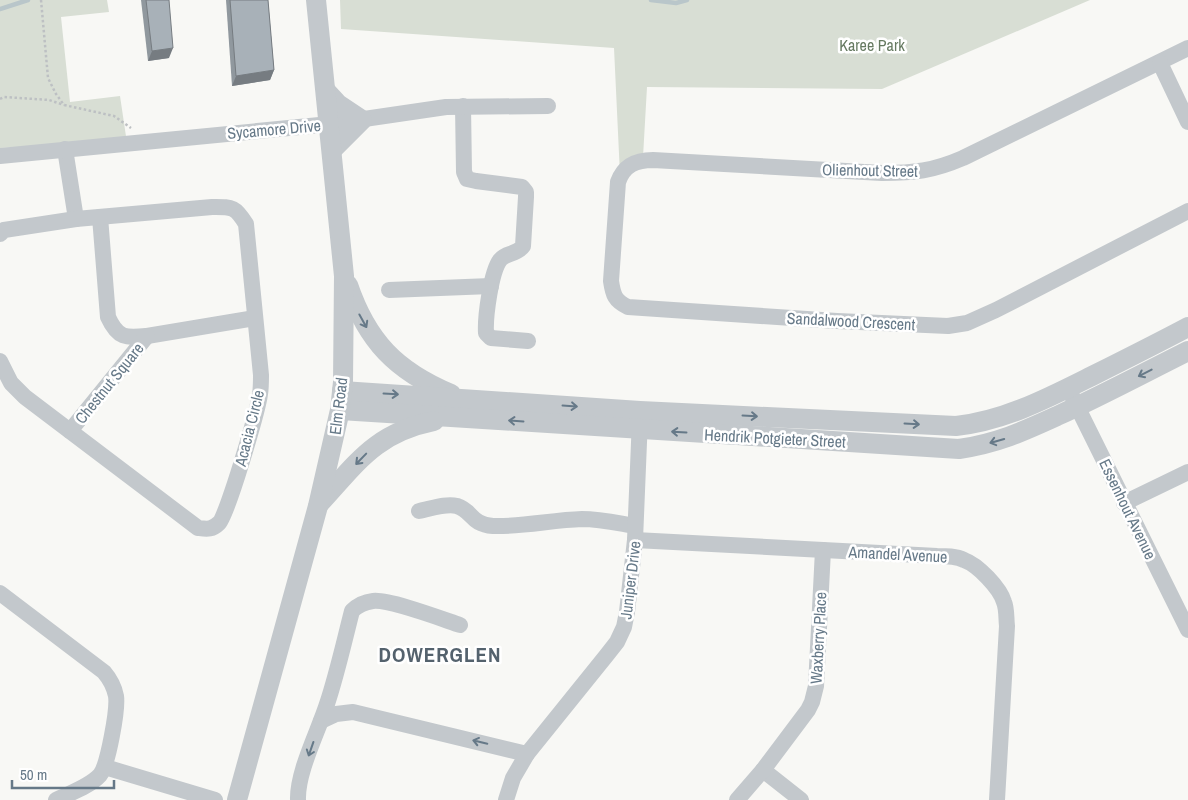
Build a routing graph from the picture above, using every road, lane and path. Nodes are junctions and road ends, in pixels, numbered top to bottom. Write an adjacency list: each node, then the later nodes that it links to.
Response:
1 (41, 0): 7 (path)
2 (316, 0): 5 (street, Elm Road)
3 (1188, 48): 4 (street, Olienhout Street)
4 (1160, 63): 11 (street); 17 (street, Olienhout Street)
5 (326, 91): 10 (street); 12 (street, Elm Road)
6 (0, 99): 7 (path)
7 (64, 105): 13 (path)
8 (463, 106): 9 (street, Sycamore Drive); 10 (street, Sycamore Drive); 23 (street)
9 (548, 106)
10 (362, 120): 12 (street, Sycamore Drive); 15 (street)
11 (1188, 122)
12 (330, 124): 13 (street, Sycamore Drive); 15 (street, Elm Road)
13 (136, 142): 14 (street, Sycamore Drive)
14 (65, 150): 16 (street, Sycamore Drive); 20 (street)
15 (332, 150): 22 (street, Elm Road)
16 (0, 156)
17 (621, 176): 18 (street, Sandalwood Crescent)
18 (1188, 212)
19 (100, 217): 20 (street, Acacia Circle); 25 (street, Acacia Circle); 27 (street, Chestnut Square)
20 (76, 219): 21 (street, Acacia Circle)
21 (0, 234)
22 (344, 276): 32 (street, one-way to 32); 33 (street, Elm Road)
23 (491, 286): 24 (street); 28 (street)
24 (389, 290)
25 (254, 318): 27 (street, Chestnut Square); 37 (street, Acacia Circle)
26 (1188, 327): 31 (street, Hendrik Potgieter Street)
27 (147, 336): 37 (street, Chestnut Square)
28 (528, 341)
29 (1188, 351): 34 (street, Hendrik Potgieter Street, one-way to 34)
30 (0, 361): 37 (street, Acacia Circle)
31 (1068, 388): 34 (street, Essenhout Avenue); 36 (street, Hendrik Potgieter Street, one-way to 31)
32 (461, 398): 33 (street, Hendrik Potgieter Street, one-way to 32); 36 (street, Hendrik Potgieter Street, one-way to 36)
33 (341, 401): 35 (street, Hendrik Potgieter Street); 40 (street, Elm Road)
34 (1077, 407): 36 (street, Hendrik Potgieter Street, one-way to 36); 39 (street, Essenhout Avenue)
35 (468, 417): 36 (street, Hendrik Potgieter Street, one-way to 35); 40 (street, one-way to 40)
36 (640, 420): 42 (street, Juniper Drive)
37 (70, 431)
38 (1188, 472): 39 (street)
39 (1124, 503): 46 (street, Essenhout Avenue)
40 (318, 506): 55 (street, Elm Road)
41 (419, 511): 42 (street, Amandel Avenue)
42 (635, 533): 43 (street, Amandel Avenue); 50 (street, Juniper Drive)
43 (823, 550): 52 (street, Waxberry Place); 60 (street, Amandel Avenue)
44 (0, 593): 51 (street)
45 (460, 624): 47 (street)
46 (1188, 630)
47 (332, 686): 48 (street); 49 (street)
48 (354, 712): 49 (street); 50 (street, one-way to 48)
49 (320, 722): 56 (street, one-way to 56)
50 (528, 754): 57 (street, Juniper Drive)
51 (105, 766): 53 (street); 54 (street)
52 (763, 770): 58 (street, Waxberry Place); 59 (street)
53 (56, 800)
54 (216, 800)
55 (237, 800)
56 (298, 800)
57 (506, 800)
58 (737, 800)
59 (801, 800)
60 (997, 800)

